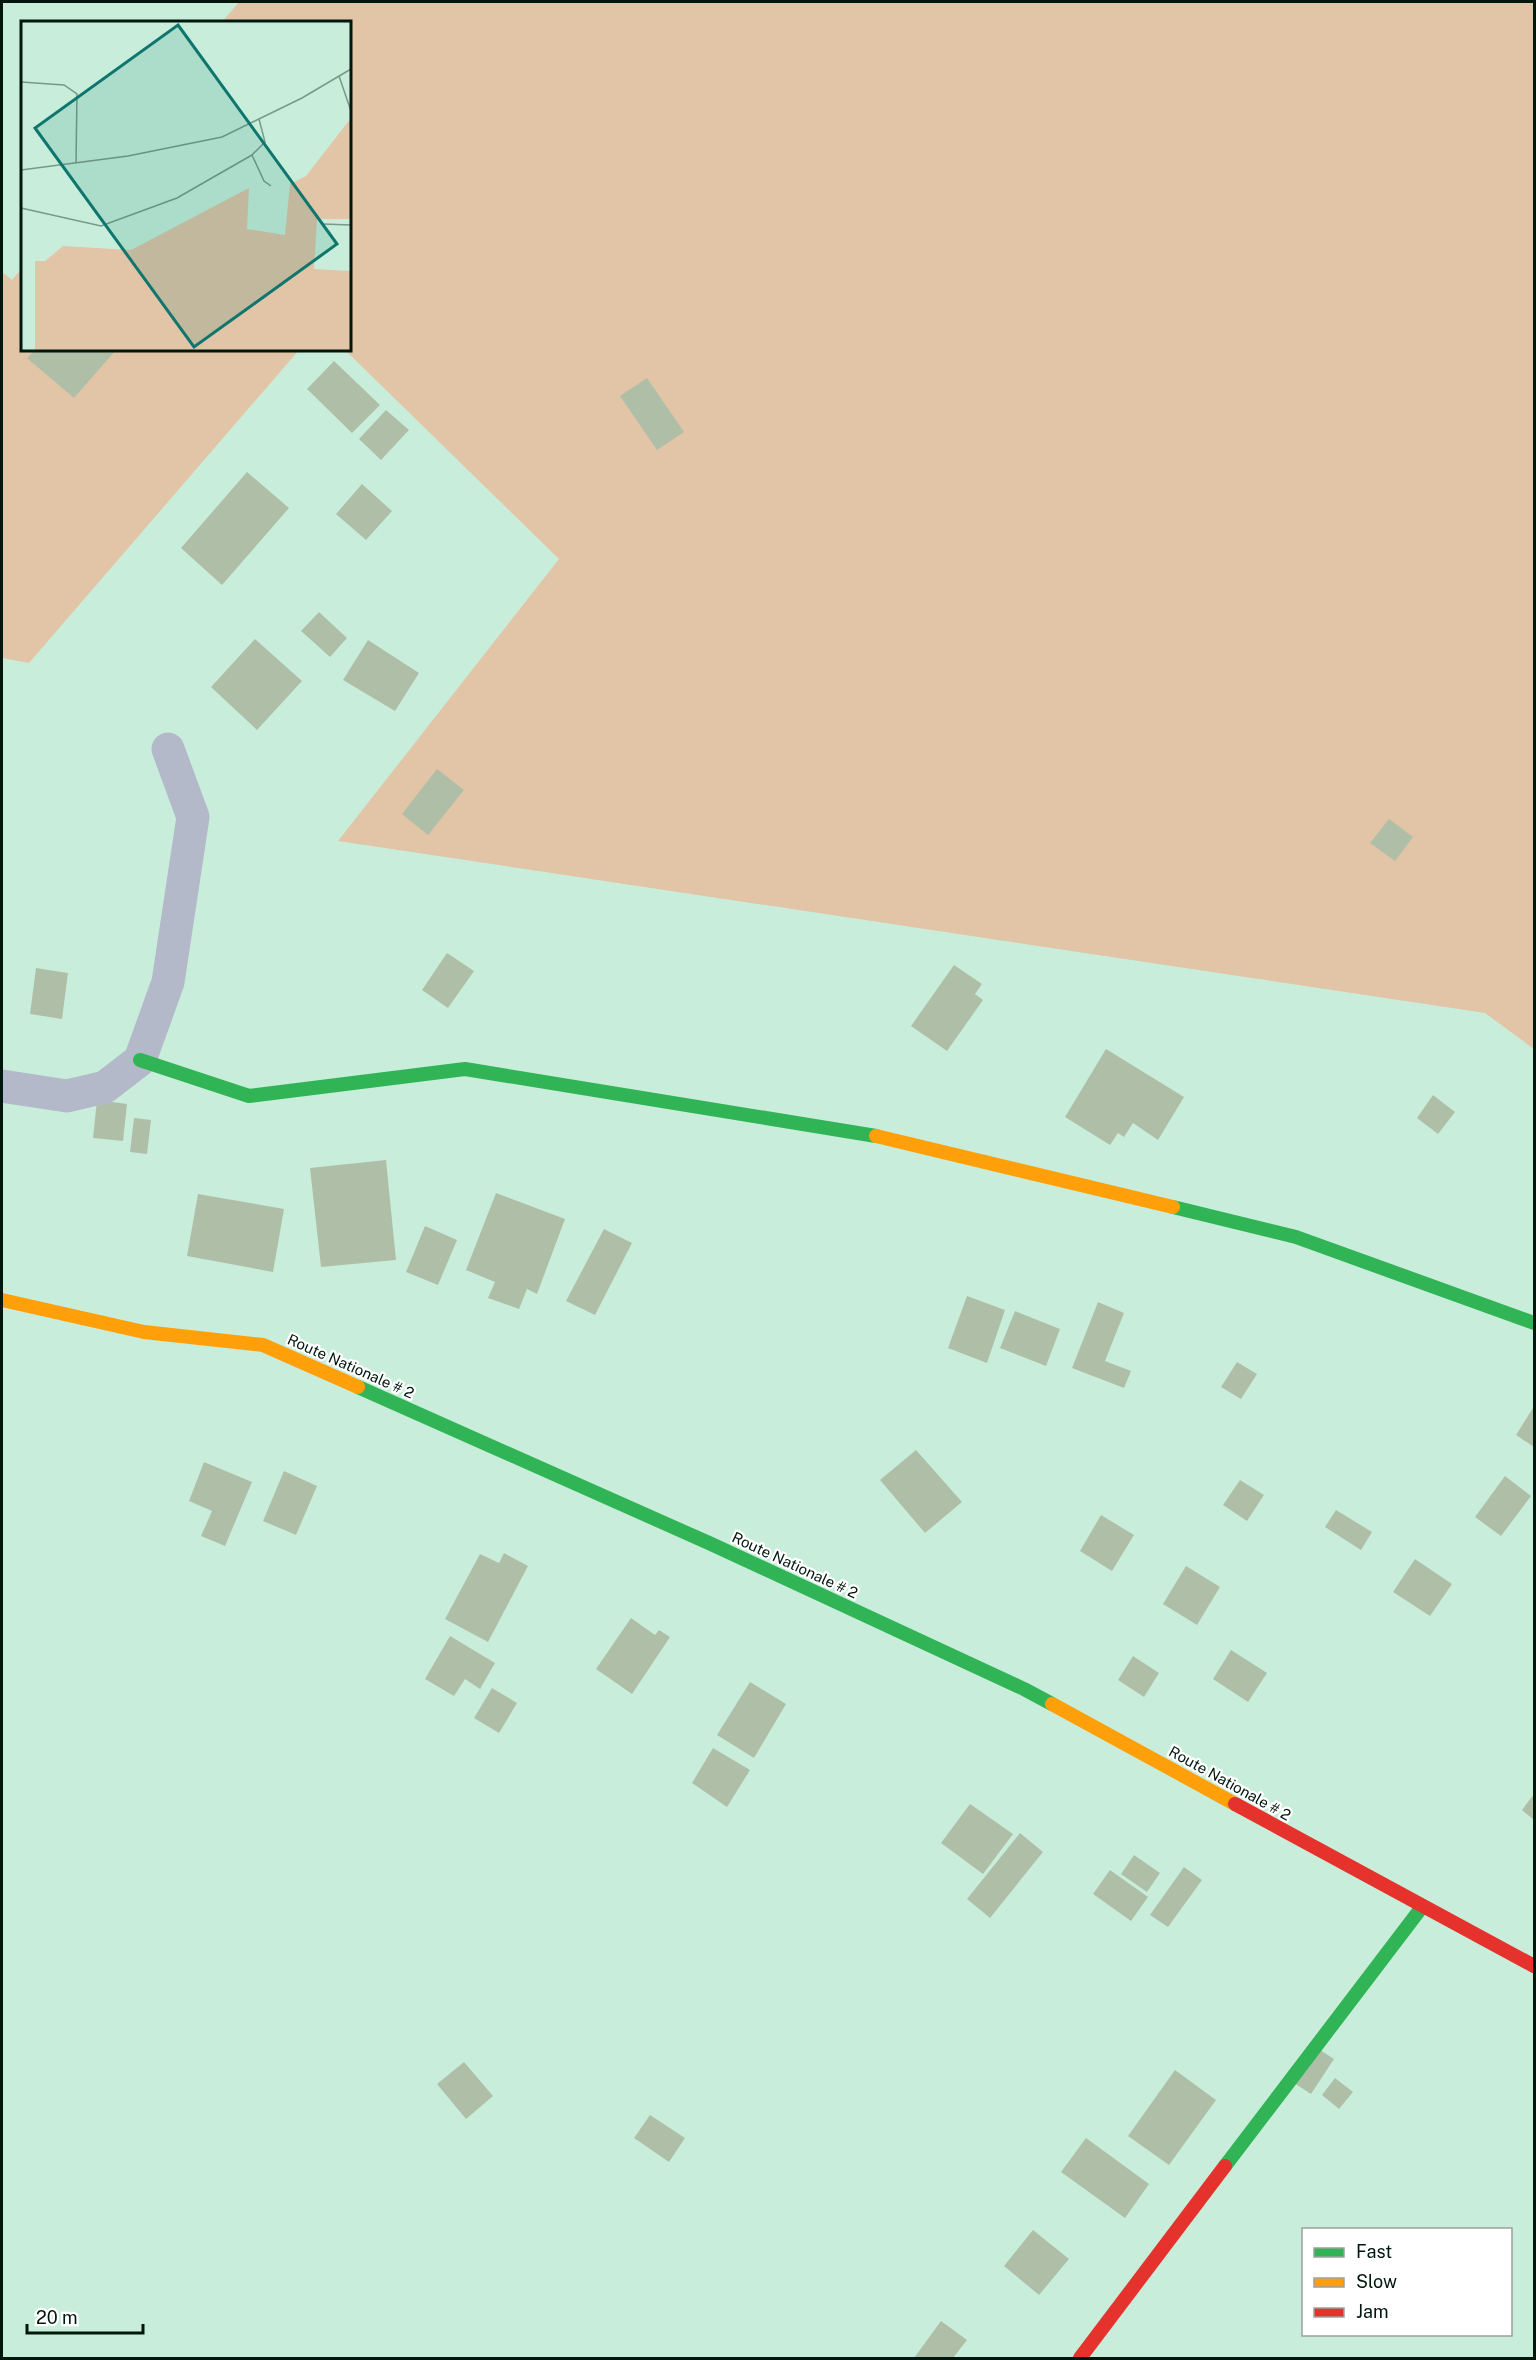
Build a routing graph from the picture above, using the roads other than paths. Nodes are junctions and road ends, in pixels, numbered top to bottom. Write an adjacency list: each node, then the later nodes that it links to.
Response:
1 (168, 749): 2 (street)
2 (140, 1060): 3 (street); 5 (street)
3 (2, 1086)
4 (2, 1300): 6 (street, Route Nationale # 2)
5 (1534, 1323)
6 (1422, 1907): 7 (street, Route Nationale # 2); 8 (street)
7 (1534, 1966)
8 (1080, 2358)

